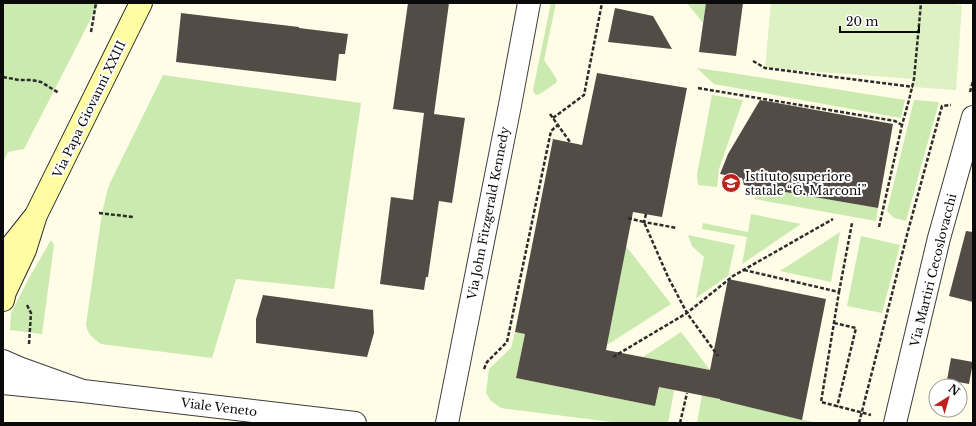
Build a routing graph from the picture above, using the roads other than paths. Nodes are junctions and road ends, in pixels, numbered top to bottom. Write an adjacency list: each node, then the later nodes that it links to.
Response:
1 (141, 3): 4 (street, Via Papa Giovanni XXIII)
2 (529, 3): 12 (street, Via John Fitzgerald Kennedy)
3 (971, 108): 10 (street, Via Martiri Cecoslovacchi)
4 (36, 215): 5 (street, Via Papa Giovanni XXIII); 6 (street, Via Papa Giovanni XXIII)
5 (3, 263)
6 (3, 300)
7 (3, 361): 9 (street)
8 (3, 383): 9 (street)
9 (83, 390): 11 (street, Viale Veneto)
10 (896, 422)
11 (355, 423)
12 (447, 423)

